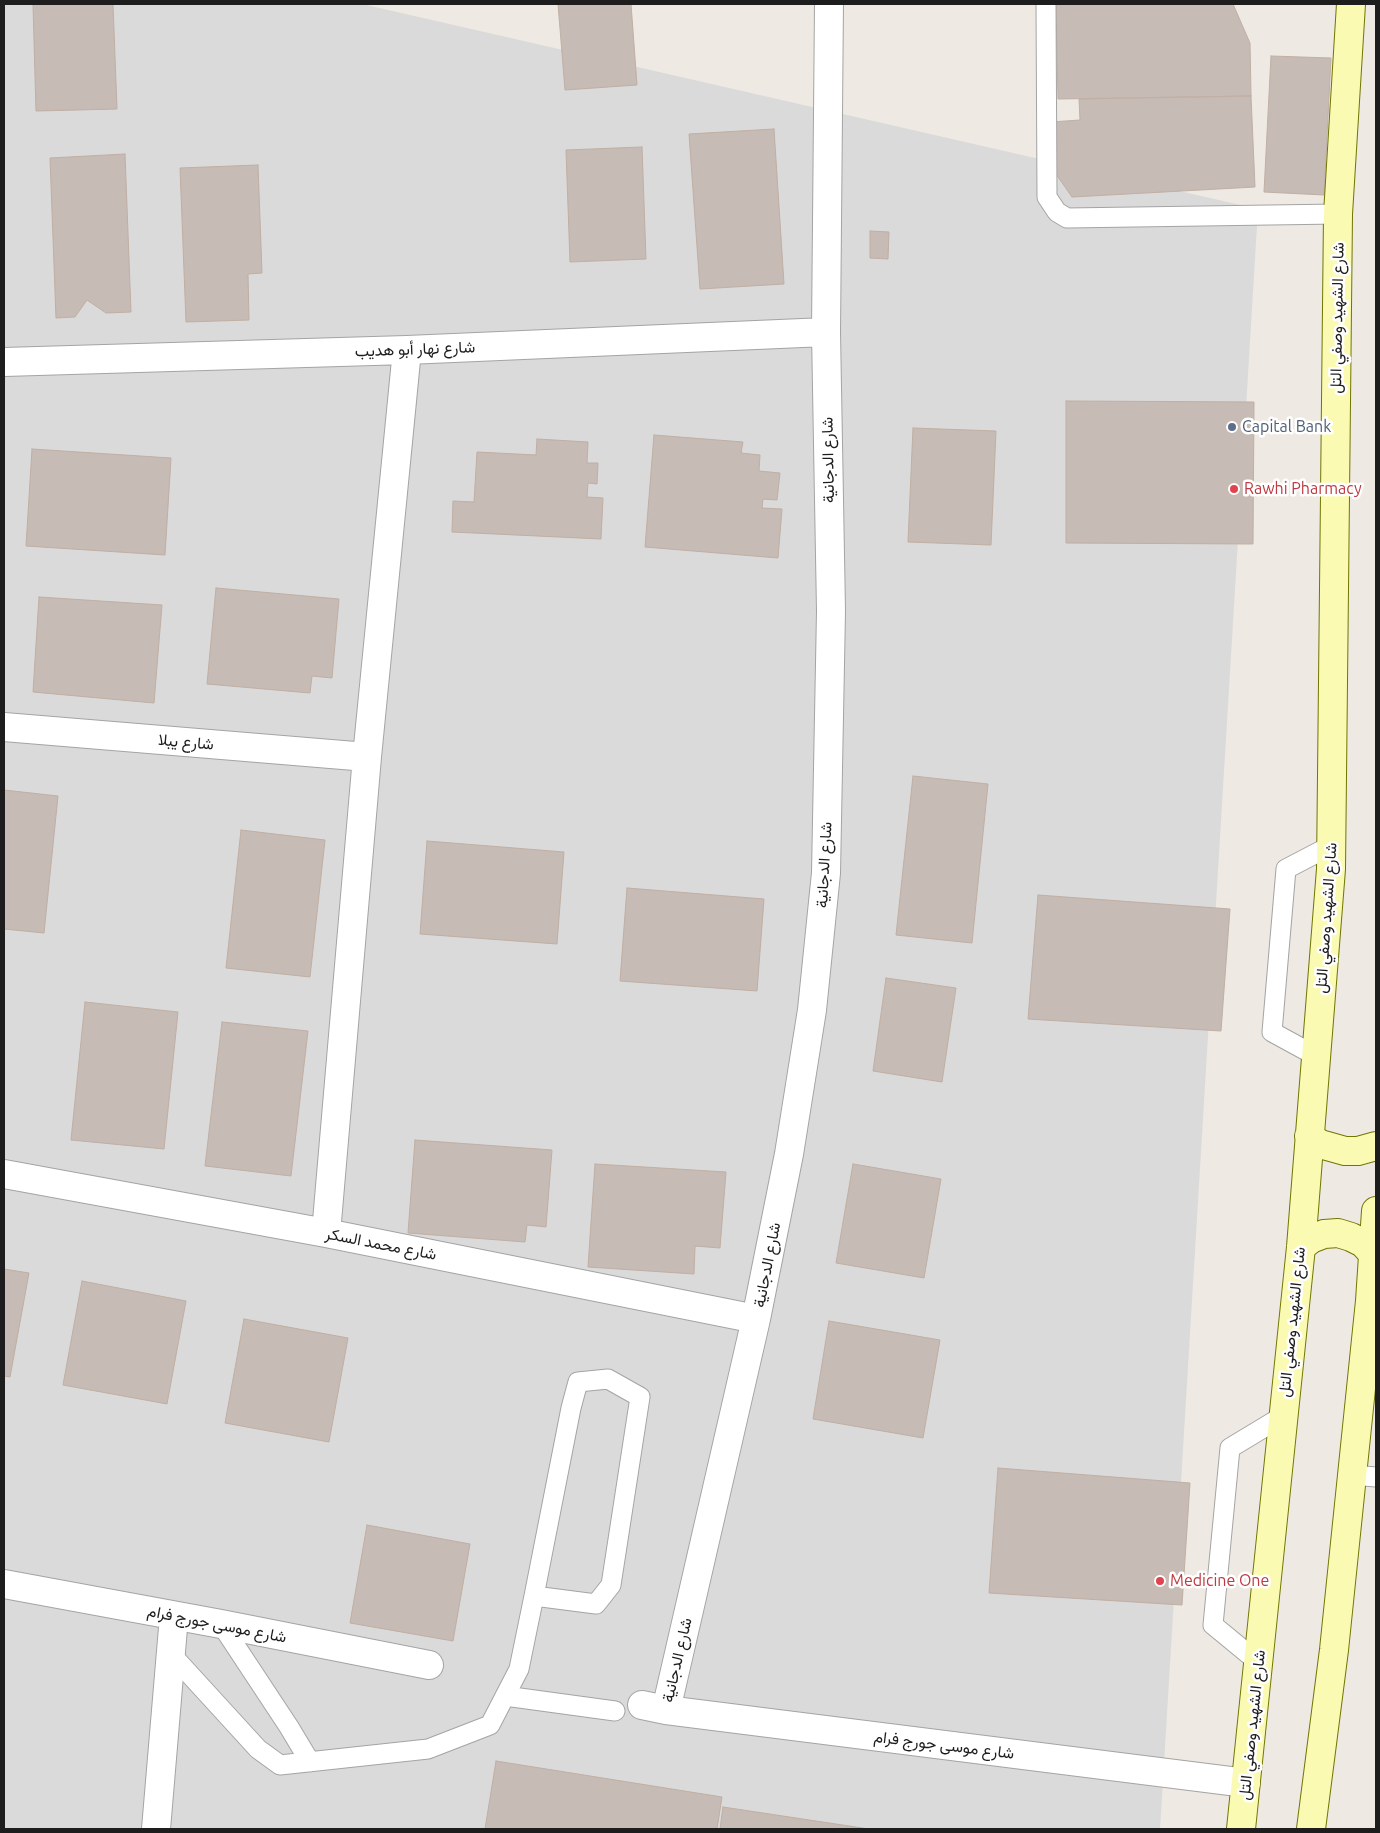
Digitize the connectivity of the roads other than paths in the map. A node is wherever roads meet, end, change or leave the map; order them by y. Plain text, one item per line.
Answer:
1 (829, 4) edge
2 (1046, 4) edge
3 (1351, 4) edge
4 (1338, 214) junction
5 (826, 332) junction
6 (407, 350) junction
7 (4, 362) edge
8 (4, 727) edge
9 (368, 757) junction
10 (1332, 845) junction
11 (1316, 1056) junction
12 (1309, 1136) junction
13 (1376, 1146) edge
14 (4, 1174) edge
15 (1376, 1211) edge
16 (326, 1232) junction
17 (1301, 1247) junction
18 (1372, 1253) junction
19 (756, 1319) junction
20 (1282, 1416) junction
21 (1364, 1476) edge
22 (4, 1584) edge
23 (534, 1596) junction
24 (174, 1616) junction
25 (221, 1624) junction
26 (172, 1655) junction
27 (1258, 1662) junction
28 (429, 1665) dead end
29 (505, 1696) junction
30 (654, 1707) joint
31 (615, 1711) dead end
32 (310, 1762) junction
33 (1246, 1783) junction
34 (156, 1829) edge
35 (1241, 1829) edge
36 (1311, 1829) edge

1 - 5 street, شارع الدجانية
2 - 4 lane
3 - 4 main road, شارع الشهيد وصفي التل
4 - 10 main road, شارع الشهيد وصفي التل
5 - 6 street, شارع نهار أبو هديب
5 - 19 street, شارع الدجانية
6 - 7 street, شارع نهار أبو هديب
6 - 9 street
8 - 9 street, شارع يبلا
9 - 16 street
10 - 11 main road, شارع الشهيد وصفي التل
10 - 11 lane
11 - 12 main road, شارع الشهيد وصفي التل
12 - 13 main road
12 - 17 main road, شارع الشهيد وصفي التل
14 - 16 street, شارع محمد السكر
15 - 18 main road
16 - 19 street, شارع محمد السكر
17 - 18 main road
17 - 20 main road, شارع الشهيد وصفي التل
18 - 21 main road
19 - 30 street, شارع الدجانية
20 - 27 main road, شارع الشهيد وصفي التل
20 - 27 lane
21 - 36 main road
22 - 24 street, شارع موسى جورج فرام
23 - 23 lane
23 - 29 lane
24 - 25 street, شارع موسى جورج فرام
24 - 26 street
25 - 28 street, شارع موسى جورج فرام
25 - 32 lane
26 - 32 lane
26 - 34 street
27 - 33 main road, شارع الشهيد وصفي التل
29 - 31 lane
29 - 32 lane
30 - 33 street, شارع موسى جورج فرام
33 - 35 main road, شارع الشهيد وصفي التل

